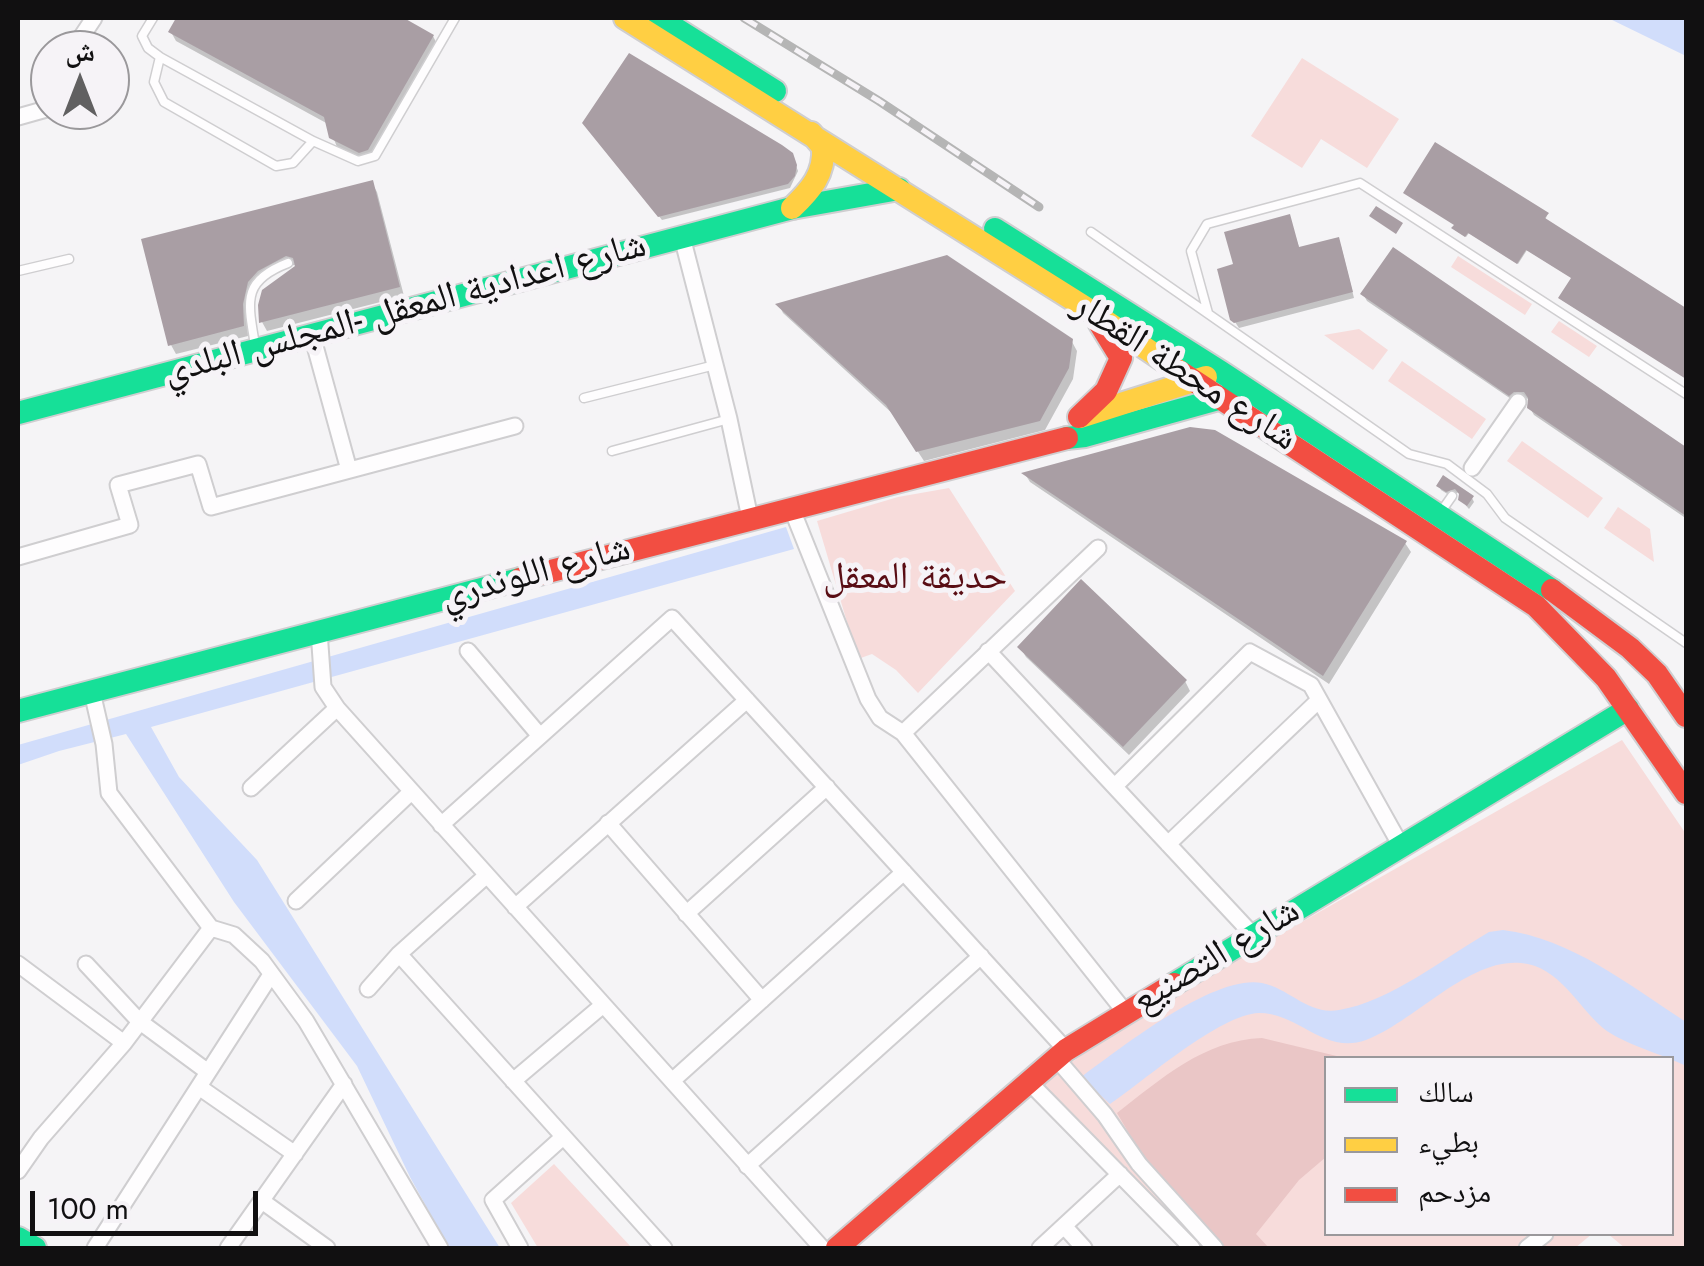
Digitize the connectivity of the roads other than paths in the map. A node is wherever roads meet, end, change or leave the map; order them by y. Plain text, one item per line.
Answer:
1 (153, 18) edge
2 (442, 18) edge
3 (625, 18) edge
4 (659, 18) edge
5 (453, 20) edge
6 (160, 57) junction
7 (811, 134) junction
8 (313, 141) junction
9 (900, 189) junction
10 (792, 208) junction
11 (1090, 232) dead end
12 (682, 237) junction
13 (69, 259) dead end
14 (288, 264) dead end
15 (18, 270) edge
16 (1092, 311) junction
17 (1208, 314) junction
18 (312, 335) junction
19 (256, 350) junction
20 (715, 365) junction
21 (1221, 372) junction
22 (1192, 381) junction
23 (1247, 390) junction
24 (1686, 394) edge
25 (584, 398) dead end
26 (1222, 400) junction
27 (1518, 402) dead end
28 (18, 413) edge
29 (1079, 417) junction
30 (730, 419) junction
31 (514, 426) dead end
32 (1054, 439) junction
33 (612, 451) dead end
34 (350, 470) junction
35 (1469, 472) junction
36 (1366, 480) junction
37 (1459, 486) dead end
38 (792, 507) junction
39 (750, 518) junction
40 (1098, 548) dead end
41 (18, 557) edge
42 (319, 642) junction
43 (1686, 642) edge
44 (1630, 648) junction
45 (468, 651) dead end
46 (988, 651) junction
47 (1606, 678) junction
48 (92, 692) junction
49 (747, 700) junction
50 (1319, 700) junction
51 (337, 708) junction
52 (1628, 709) junction
53 (18, 711) edge
54 (1686, 716) edge
55 (903, 733) junction
56 (540, 736) junction
57 (1679, 774) edge
58 (1114, 786) junction
59 (826, 787) junction
60 (251, 788) dead end
61 (412, 792) junction
62 (1686, 793) edge
63 (608, 824) junction
64 (441, 825) junction
65 (1168, 844) junction
66 (1401, 846) junction
67 (904, 872) junction
68 (487, 876) junction
69 (296, 901) dead end
70 (515, 907) junction
71 (686, 914) junction
72 (211, 928) junction
73 (1253, 935) junction
74 (398, 954) junction
75 (981, 956) junction
76 (18, 964) edge
77 (86, 964) dead end
78 (270, 976) junction
79 (368, 989) dead end
80 (762, 1000) junction
81 (603, 1005) junction
82 (1126, 1012) junction
83 (139, 1021) junction
84 (124, 1043) junction
85 (1062, 1054) junction
86 (208, 1072) junction
87 (513, 1081) junction
88 (672, 1081) junction
89 (1029, 1082) junction
90 (344, 1084) junction
91 (199, 1087) junction
92 (563, 1137) junction
93 (295, 1154) junction
94 (748, 1166) junction
95 (18, 1172) edge
96 (1120, 1174) junction
97 (262, 1200) junction
98 (1064, 1226) junction
99 (18, 1238) edge
100 (837, 1247) edge
101 (35, 1248) edge
102 (95, 1248) edge
103 (228, 1248) edge
104 (327, 1248) edge
105 (440, 1248) edge
106 (520, 1248) edge
107 (664, 1248) edge
108 (1040, 1248) edge
109 (1084, 1248) edge
110 (1192, 1248) edge
111 (1215, 1248) edge

1 - 6 lane
2 - 5 lane
3 - 7 main road, شارع محطة القطار
4 - 21 main road, شارع محطة القطار
5 - 8 lane
6 - 8 lane
6 - 8 lane
7 - 9 main road, شارع محطة القطار
7 - 10 main road
9 - 10 main road, شارع اعدادية المعقل -المجلس البلدي
9 - 16 main road, شارع محطة القطار
10 - 12 main road, شارع اعدادية المعقل -المجلس البلدي
11 - 17 lane
12 - 18 main road, شارع اعدادية المعقل -المجلس البلدي
12 - 20 street
13 - 15 lane
14 - 19 lane
16 - 22 main road, شارع محطة القطار
16 - 29 main road
17 - 24 lane
17 - 35 lane
18 - 19 main road, شارع اعدادية المعقل -المجلس البلدي
18 - 34 street
19 - 28 main road, شارع اعدادية المعقل -المجلس البلدي
20 - 25 lane
20 - 30 street
21 - 22 main road
21 - 23 main road, شارع محطة القطار
22 - 26 main road, شارع محطة القطار
22 - 29 main road
23 - 26 main road, شارع اللوندري
23 - 36 main road, شارع محطة القطار
26 - 32 main road, شارع اللوندري
26 - 36 main road, شارع محطة القطار
27 - 35 street
29 - 32 main road
30 - 33 lane
30 - 39 street
31 - 34 street
32 - 38 main road, شارع اللوندري
34 - 41 street
35 - 37 lane
35 - 43 lane
36 - 44 main road, شارع محطة القطار
36 - 47 main road, شارع محطة القطار
38 - 39 main road, شارع اللوندري
38 - 55 street
39 - 42 main road, شارع اللوندري
40 - 46 street
42 - 48 main road, شارع اللوندري
42 - 51 street
44 - 47 main road
44 - 54 main road, شارع محطة القطار
45 - 56 street
46 - 55 street
46 - 58 street
47 - 52 main road, شارع محطة القطار
48 - 53 main road, شارع اللوندري
48 - 72 street
49 - 56 street
49 - 59 street
49 - 63 street
50 - 58 street
50 - 65 street
50 - 66 street
51 - 60 street
51 - 61 street
52 - 57 main road, شارع محطة القطار
52 - 66 main road, شارع التصنيع
55 - 82 street
56 - 64 street
57 - 62 main road, شارع محطة القطار
58 - 65 street
59 - 67 street
59 - 71 street
61 - 64 street
61 - 69 street
63 - 70 street
63 - 71 street
64 - 68 street
65 - 73 street
66 - 73 main road, شارع التصنيع
67 - 75 street
67 - 80 street
68 - 70 street
68 - 74 street
70 - 81 street
71 - 80 street
72 - 78 street
72 - 83 street
73 - 82 main road, شارع التصنيع
74 - 79 street
74 - 87 street
75 - 85 street
75 - 94 street
76 - 84 street
77 - 83 street
78 - 86 street
78 - 90 street
80 - 88 street
81 - 87 street
81 - 88 street
82 - 85 main road, شارع التصنيع
83 - 84 street
83 - 86 street
84 - 95 street
85 - 89 main road, شارع التصنيع
85 - 111 street
86 - 91 street
87 - 92 street
88 - 94 street
89 - 96 street
89 - 100 main road, شارع التصنيع
90 - 93 street
90 - 105 street
91 - 93 street
91 - 102 street
92 - 106 street
92 - 107 street
93 - 97 street
94 - 100 street
96 - 98 street
96 - 110 street
97 - 103 street
97 - 104 street
98 - 108 street
98 - 109 street
99 - 101 main road

